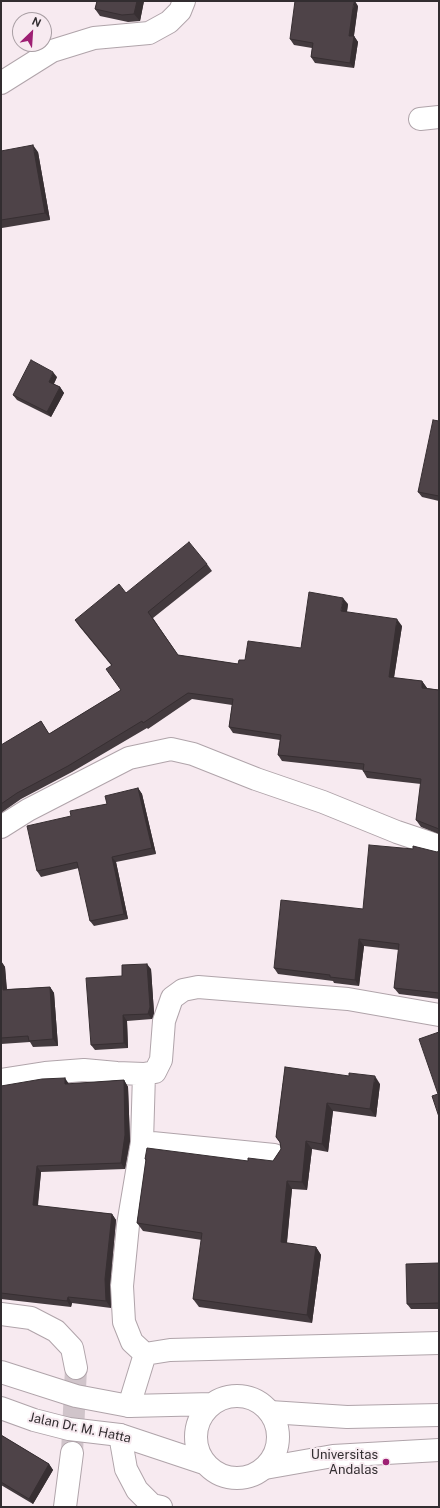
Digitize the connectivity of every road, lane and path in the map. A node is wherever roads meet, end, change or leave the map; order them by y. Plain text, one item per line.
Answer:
1 (184, 1) edge
2 (1, 83) edge
3 (1, 827) edge
4 (439, 846) edge
5 (439, 1015) edge
6 (144, 1074) junction
7 (1, 1080) edge
8 (142, 1142) junction
9 (274, 1155) dead end
10 (1, 1314) edge
11 (439, 1343) edge
12 (145, 1354) junction
13 (76, 1368) tunnel mouth
14 (1, 1372) edge
15 (212, 1404) junction
16 (129, 1406) junction
17 (1, 1408) edge
18 (270, 1412) junction
19 (439, 1415) edge
20 (120, 1435) junction
21 (439, 1450) edge
22 (72, 1453) tunnel mouth
23 (204, 1463) junction
24 (265, 1468) junction
25 (65, 1507) edge
26 (161, 1507) edge

1 - 2 street
3 - 4 street
5 - 6 street
6 - 7 street
6 - 8 street
8 - 9 street
8 - 12 street
10 - 13 street
11 - 12 street
12 - 16 street
14 - 16 street
15 - 16 street
15 - 18 street
15 - 23 street
17 - 20 street, Jalan Dr. M. Hatta
18 - 19 street
18 - 24 street
20 - 23 street, Jalan Dr. M. Hatta
20 - 26 street
21 - 24 street
22 - 25 street
23 - 24 street

